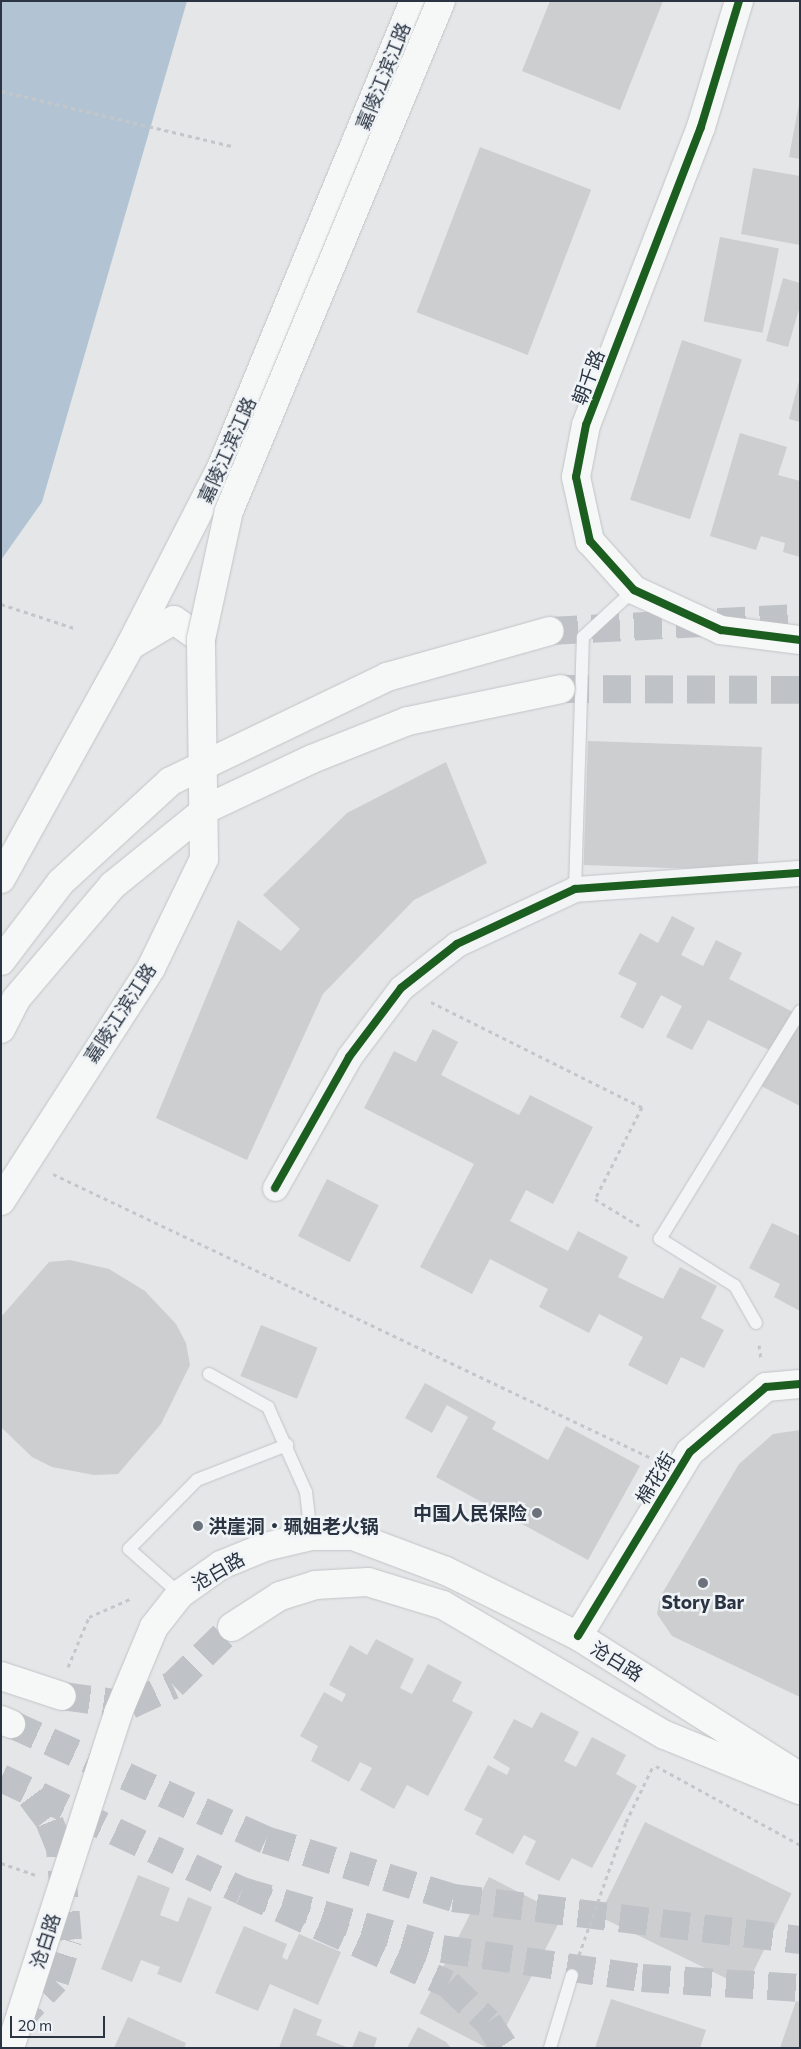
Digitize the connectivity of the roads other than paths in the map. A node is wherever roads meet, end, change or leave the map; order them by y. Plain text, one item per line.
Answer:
1 (414, 1) edge
2 (441, 1) edge
3 (739, 1) edge
4 (634, 590) junction
5 (550, 631) tunnel mouth
6 (202, 639) junction
7 (800, 640) edge
8 (130, 646) junction
9 (561, 689) tunnel mouth
10 (800, 873) edge
11 (1, 879) edge
12 (575, 888) junction
13 (1, 961) edge
14 (800, 1011) edge
15 (1, 1028) edge
16 (274, 1188) dead end
17 (1, 1201) edge
18 (756, 1323) dead end
19 (209, 1374) dead end
20 (800, 1384) edge
21 (287, 1445) junction
22 (311, 1536) junction
23 (180, 1594) junction
24 (232, 1627) tunnel mouth
25 (578, 1636) junction
26 (1, 1676) edge
27 (63, 1686) tunnel mouth
28 (800, 1777) edge
29 (800, 1790) edge
30 (572, 1975) road end
31 (10, 2048) edge
32 (550, 2048) edge

1 - 8 main road, 嘉陵江滨江路
2 - 6 main road, 嘉陵江滨江路, bridge
3 - 4 main road, 朝千路
4 - 7 main road, 朝千路
4 - 12 lane
5 - 13 main road, bridge
6 - 8 main road
6 - 17 main road, 嘉陵江滨江路, bridge
8 - 11 main road, 嘉陵江滨江路
9 - 15 main road, bridge
10 - 12 street
12 - 16 street
14 - 18 lane
19 - 21 lane
20 - 25 main road, 棉花街
21 - 22 lane
21 - 23 lane
22 - 23 main road, 沧白路
22 - 25 main road, 沧白路
23 - 31 main road, 沧白路
24 - 29 main road
25 - 28 main road, 沧白路
26 - 27 main road
30 - 32 lane

